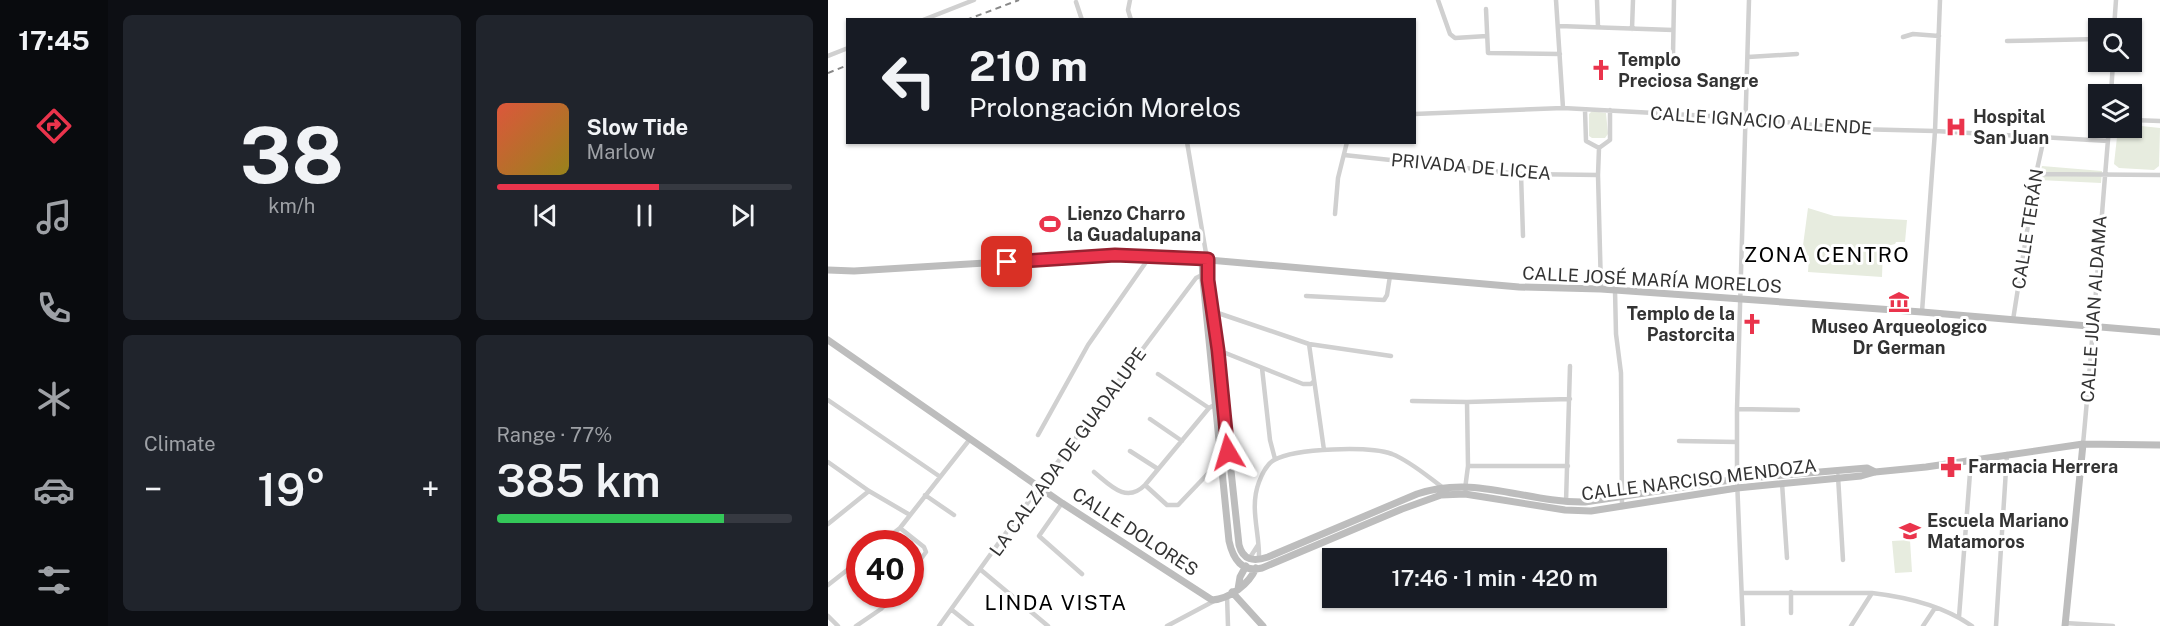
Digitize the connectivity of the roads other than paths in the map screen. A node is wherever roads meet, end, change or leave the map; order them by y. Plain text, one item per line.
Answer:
1 (974, 0) edge
2 (1130, 0) edge
3 (1438, 0) edge
4 (1556, 0) edge
5 (1597, 0) edge
6 (1633, 0) edge
7 (1674, 0) edge
8 (1749, 0) edge
9 (1940, 0) edge
10 (2116, 0) edge
11 (1076, 2) dead end
12 (1486, 9) dead end
13 (928, 18) edge
14 (1081, 18) edge
15 (1130, 18) edge
16 (2115, 18) edge
17 (1559, 26) junction
18 (1598, 27) junction
19 (1632, 29) junction
20 (1673, 30) junction
21 (1487, 36) junction
22 (1939, 36) junction
23 (1903, 37) dead end
24 (2088, 39) edge
25 (2007, 41) dead end
26 (846, 49) edge
27 (1560, 54) junction
28 (1797, 54) dead end
29 (1673, 55) dead end
30 (828, 56) edge
31 (1748, 57) junction
32 (1563, 108) junction
33 (1585, 110) junction
34 (1610, 110) junction
35 (1416, 114) edge
36 (1746, 118) junction
37 (2142, 120) edge
38 (2160, 121) edge
39 (1935, 131) junction
40 (2044, 138) junction
41 (2108, 138) edge
42 (2108, 141) junction
43 (1187, 144) edge
44 (1347, 144) edge
45 (1599, 148) junction
46 (1344, 155) junction
47 (1521, 174) junction
48 (2036, 174) junction
49 (1598, 175) junction
50 (2106, 175) junction
51 (2160, 175) edge
52 (1335, 213) dead end
53 (1522, 236) dead end
54 (1151, 255) junction
55 (1205, 256) junction
56 (828, 270) edge
57 (1202, 275) junction
58 (1390, 276) junction
59 (1601, 289) junction
60 (1615, 290) junction
61 (1306, 296) dead end
62 (1740, 299) junction
63 (1210, 310) junction
64 (1922, 312) junction
65 (2013, 320) junction
66 (2094, 325) junction
67 (2160, 332) edge
68 (828, 340) edge
69 (1309, 344) junction
70 (1218, 350) junction
71 (1391, 356) dead end
72 (1570, 366) dead end
73 (1262, 368) junction
74 (1158, 374) dead end
75 (1314, 381) junction
76 (1570, 399) junction
77 (828, 400) edge
78 (1412, 401) dead end
79 (1467, 402) junction
80 (1216, 405) junction
81 (1737, 409) junction
82 (1798, 410) dead end
83 (1150, 419) dead end
84 (1038, 435) dead end
85 (970, 439) junction
86 (1182, 441) junction
87 (1678, 441) dead end
88 (1737, 441) junction
89 (2083, 444) junction
90 (2160, 445) edge
91 (1324, 450) junction
92 (1130, 451) dead end
93 (2007, 454) junction
94 (1221, 459) junction
95 (1275, 459) junction
96 (1971, 460) junction
97 (828, 462) edge
98 (1468, 465) junction
99 (1568, 466) junction
100 (1158, 469) junction
101 (1839, 470) junction
102 (1094, 472) dead end
103 (1875, 472) junction
104 (1781, 474) junction
105 (939, 476) junction
106 (1838, 478) junction
107 (1737, 479) junction
108 (1782, 483) junction
109 (1145, 485) junction
110 (1039, 487) junction
111 (1442, 487) junction
112 (1737, 488) junction
113 (1465, 490) junction
114 (869, 491) junction
115 (926, 495) junction
116 (1621, 498) junction
117 (1566, 502) junction
118 (1062, 503) junction
119 (1229, 504) junction
120 (1622, 507) junction
121 (954, 514) dead end
122 (910, 515) junction
123 (828, 524) edge
124 (900, 528) junction
125 (897, 530) edge
126 (902, 530) edge
127 (1258, 545) junction
128 (1787, 558) dead end
129 (1249, 559) junction
130 (1259, 560) junction
131 (1843, 560) dead end
132 (1245, 568) junction
133 (981, 570) junction
134 (1256, 570) junction
135 (846, 571) edge
136 (1082, 574) dead end
137 (828, 585) edge
138 (1232, 592) junction
139 (1791, 592) junction
140 (1742, 593) junction
141 (1872, 593) junction
142 (1214, 601) junction
143 (882, 608) edge
144 (1935, 608) junction
145 (952, 610) junction
146 (1791, 613) dead end
147 (828, 616) edge
148 (1959, 617) junction
149 (1970, 625) edge
150 (2065, 625) edge
151 (838, 626) edge
152 (856, 626) edge
153 (939, 626) edge
154 (972, 626) edge
155 (1048, 626) edge
156 (1167, 626) edge
157 (1228, 626) edge
158 (1263, 626) edge
159 (1743, 626) edge
160 (1851, 626) edge
161 (1923, 626) edge
162 (1996, 626) edge
163 (2113, 626) edge

1 - 13 street
2 - 15 street
3 - 21 street
4 - 17 street
5 - 18 street
6 - 19 street
7 - 20 street
8 - 31 street
9 - 22 street
10 - 16 street
11 - 14 street
12 - 21 street
17 - 18 street
17 - 27 street
18 - 19 street
19 - 20 street
20 - 29 street
21 - 27 street
22 - 23 street
22 - 39 street
24 - 25 street
26 - 30 street
27 - 32 street
28 - 31 street
31 - 36 street
32 - 33 street, CALLE IGNACIO ALLENDE
32 - 35 street, CALLE IGNACIO ALLENDE
33 - 34 street, CALLE IGNACIO ALLENDE
33 - 45 street
34 - 36 street, CALLE IGNACIO ALLENDE
34 - 45 street
36 - 39 street, CALLE IGNACIO ALLENDE
36 - 62 street
37 - 38 street
39 - 40 street, CALLE IGNACIO ALLENDE
39 - 64 street
40 - 42 street, CALLE IGNACIO ALLENDE
40 - 48 street, CALLE TERÁN
41 - 42 street, CALLE JUAN ALDAMA
42 - 50 street, CALLE JUAN ALDAMA
43 - 55 street
44 - 46 street
45 - 49 street
46 - 47 street, PRIVADA DE LICEA
46 - 52 street
47 - 49 street, PRIVADA DE LICEA
47 - 53 street
48 - 50 street
48 - 65 street, CALLE TERÁN
49 - 59 street
50 - 51 street
50 - 66 street, CALLE JUAN ALDAMA
54 - 55 street, CALLE JOSÉ MARÍA MORELOS
54 - 56 street, CALLE JOSÉ MARÍA MORELOS
54 - 84 street
55 - 57 street
55 - 58 street, CALLE JOSÉ MARÍA MORELOS
57 - 63 street
57 - 110 street, LA CALZADA DE GUADALUPE
58 - 59 street, CALLE JOSÉ MARÍA MORELOS
58 - 61 street
59 - 60 street, CALLE JOSÉ MARÍA MORELOS
60 - 62 street, CALLE JOSÉ MARÍA MORELOS
60 - 116 street
62 - 64 street, CALLE JOSÉ MARÍA MORELOS
62 - 81 street
63 - 69 street
63 - 70 street
63 - 80 street
64 - 65 street, CALLE JOSÉ MARÍA MORELOS
65 - 66 street, CALLE JOSÉ MARÍA MORELOS
66 - 67 street, CALLE JOSÉ MARÍA MORELOS
66 - 89 street, CALLE JUAN ALDAMA
68 - 85 street, CALLE DOLORES
69 - 71 street
69 - 75 street
70 - 73 street
70 - 80 street
72 - 76 street
73 - 75 street
73 - 95 street
74 - 80 street
75 - 91 street
76 - 79 street
76 - 99 street
77 - 105 street
78 - 79 street
79 - 98 street
80 - 86 street
80 - 94 street
80 - 119 street
81 - 82 street
81 - 88 street
83 - 86 street
85 - 105 street
85 - 110 street, CALLE DOLORES
86 - 100 street
87 - 88 street
88 - 107 street
89 - 90 street, CALLE NARCISO MENDOZA
89 - 93 street, CALLE NARCISO MENDOZA
89 - 150 street
91 - 95 street
91 - 111 street
92 - 100 street
93 - 96 street, CALLE NARCISO MENDOZA
93 - 162 street
94 - 109 street
94 - 119 street
95 - 127 street
96 - 103 street, CALLE NARCISO MENDOZA
96 - 148 street
97 - 114 street
98 - 99 street
98 - 113 street
99 - 117 street
100 - 109 street
101 - 103 street, CALLE NARCISO MENDOZA
101 - 104 street, CALLE NARCISO MENDOZA
101 - 106 street
102 - 109 street
103 - 106 street, CALLE NARCISO MENDOZA
104 - 107 street, CALLE NARCISO MENDOZA
104 - 108 street
105 - 115 street
106 - 108 street, CALLE NARCISO MENDOZA
106 - 131 street
107 - 112 street
107 - 116 street, CALLE NARCISO MENDOZA
108 - 112 street, CALLE NARCISO MENDOZA
108 - 128 street
110 - 118 street, CALLE DOLORES
110 - 133 street, LA CALZADA DE GUADALUPE
111 - 113 street, CALLE NARCISO MENDOZA
111 - 130 street, CALLE NARCISO MENDOZA
112 - 120 street, CALLE NARCISO MENDOZA
112 - 140 street
113 - 117 street, CALLE NARCISO MENDOZA
113 - 120 street, CALLE NARCISO MENDOZA
113 - 134 street, CALLE NARCISO MENDOZA
114 - 122 street
114 - 123 street
115 - 121 street
115 - 122 street
116 - 117 street, CALLE NARCISO MENDOZA
116 - 120 street
118 - 136 street
118 - 142 street, CALLE DOLORES
119 - 129 street
119 - 132 street
122 - 124 street
124 - 125 street
124 - 126 street
127 - 129 street
127 - 130 street
129 - 130 street, CALLE NARCISO MENDOZA
129 - 132 street
130 - 134 street
132 - 134 street
132 - 138 street
133 - 145 street, LA CALZADA DE GUADALUPE
133 - 155 street
134 - 138 street
135 - 137 street
138 - 142 street
138 - 157 street
138 - 158 street
139 - 140 street
139 - 141 street
139 - 146 street
140 - 159 street
141 - 144 street
141 - 160 street
142 - 156 street
143 - 152 street
144 - 148 street
144 - 161 street
145 - 153 street, LA CALZADA DE GUADALUPE
145 - 154 street
147 - 151 street
148 - 149 street
150 - 163 street

